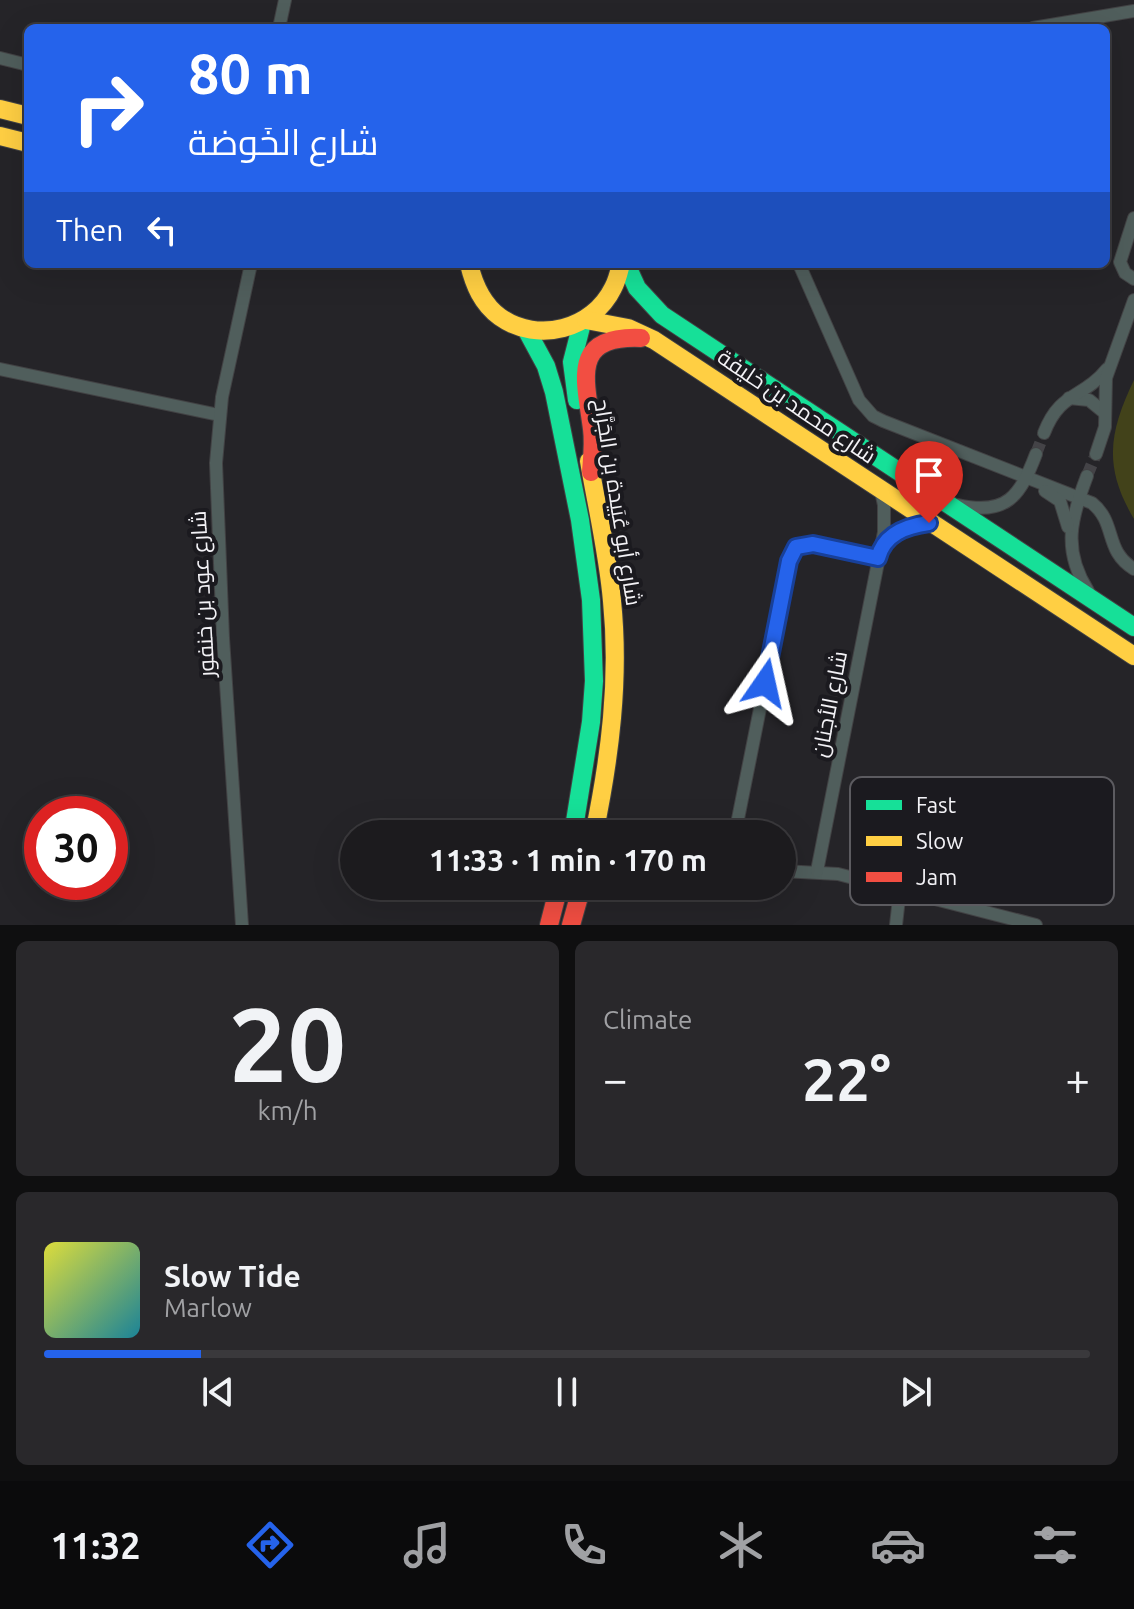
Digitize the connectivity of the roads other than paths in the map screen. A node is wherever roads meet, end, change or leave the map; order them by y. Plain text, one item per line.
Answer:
1 (285, 0) edge
2 (1134, 11) edge
3 (280, 24) edge
4 (1057, 24) edge
5 (0, 58) edge
6 (24, 64) edge
7 (0, 109) edge
8 (24, 115) edge
9 (0, 136) edge
10 (24, 142) edge
11 (1134, 218) edge
12 (250, 268) edge
13 (460, 268) edge
14 (470, 268) edge
15 (621, 268) edge
16 (625, 268) edge
17 (801, 268) edge
18 (1134, 279) edge
19 (474, 284) junction
20 (1134, 300) edge
21 (584, 321) junction
22 (526, 329) junction
23 (654, 340) junction
24 (1109, 367) junction
25 (0, 369) edge
26 (1069, 398) junction
27 (1105, 413) junction
28 (219, 415) junction
29 (1044, 433) tunnel mouth
30 (1036, 454) tunnel mouth
31 (1096, 454) tunnel mouth
32 (591, 472) junction
33 (1087, 476) tunnel mouth
34 (1027, 478) junction
35 (881, 491) junction
36 (1017, 494) junction
37 (1079, 497) junction
38 (951, 504) junction
39 (929, 523) junction
40 (1071, 538) junction
41 (879, 552) junction
42 (1134, 569) edge
43 (1094, 601) junction
44 (1134, 627) edge
45 (1134, 656) edge
46 (575, 820) edge
47 (599, 820) edge
48 (738, 820) edge
49 (796, 871) edge
50 (817, 871) junction
51 (850, 878) edge
52 (555, 900) edge
53 (578, 900) edge
54 (898, 905) edge
55 (960, 905) edge
56 (242, 925) edge
57 (549, 925) edge
58 (571, 925) edge
59 (896, 925) edge
60 (1036, 925) edge

1 - 3 street
2 - 4 street
5 - 6 street
7 - 8 main road
9 - 10 main road
11 - 18 street
12 - 28 street, شارع عود بن خنفور
13 - 19 main road
14 - 19 main road
15 - 21 main road
16 - 38 main road, شارع محمد بن خليفة
17 - 34 street
19 - 22 main road
20 - 24 street
21 - 22 main road
21 - 23 main road, شارع محمد بن خليفة
21 - 32 main road, شارع أبو عُبَيدة بن الجَرَّاح
22 - 46 main road, شارع أبو عُبَيدة بن الجَرَّاح
23 - 32 main road
23 - 35 main road, شارع محمد بن خليفة
24 - 26 street
24 - 27 street
25 - 28 street
26 - 27 street
26 - 29 street
27 - 31 street
28 - 56 street, شارع عود بن خنفور
30 - 34 street
32 - 47 main road, شارع أبو عُبَيدة بن الجَرَّاح
33 - 37 street
34 - 36 street
34 - 37 street
35 - 39 main road, شارع محمد بن خليفة
35 - 41 street, شارع الأجنان
36 - 38 street
36 - 40 street
37 - 40 street
37 - 42 street
38 - 43 main road, شارع محمد بن خليفة
39 - 41 street
39 - 45 main road, شارع محمد بن خليفة
40 - 43 street
41 - 48 street
41 - 50 street, شارع الأجنان
43 - 44 main road, شارع محمد بن خليفة
49 - 50 street
50 - 51 street
52 - 57 main road
53 - 58 main road
54 - 59 street
55 - 60 street

